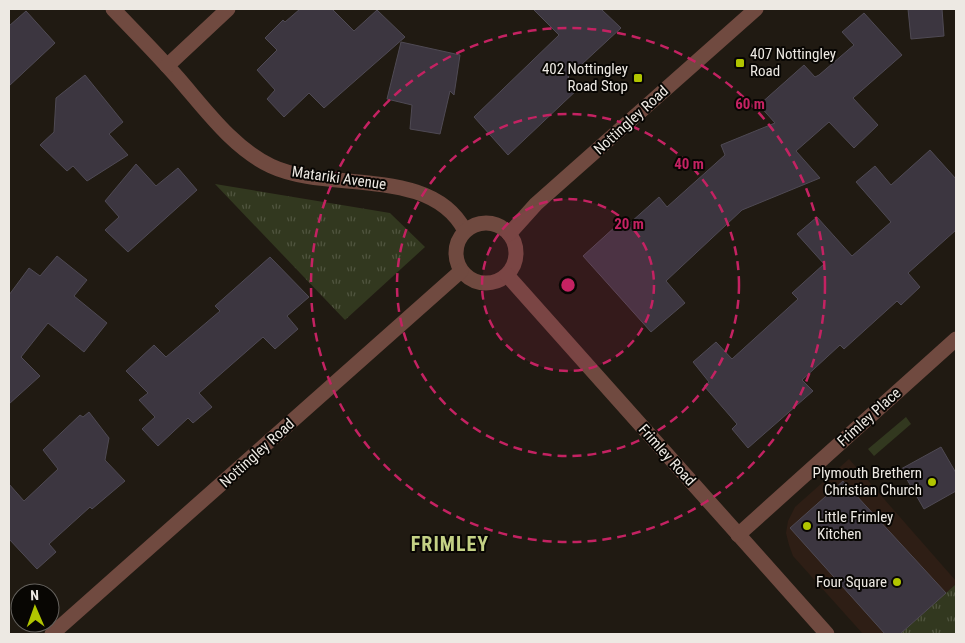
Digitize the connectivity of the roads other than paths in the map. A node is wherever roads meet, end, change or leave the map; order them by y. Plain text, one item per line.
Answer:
1 (113, 9) edge
2 (228, 9) edge
3 (756, 9) edge
4 (167, 66) junction
5 (465, 231) junction
6 (509, 234) junction
7 (461, 271) junction
8 (507, 275) junction
9 (956, 339) edge
10 (738, 535) junction
11 (52, 634) edge
12 (827, 634) edge

1 - 4 street, Matariki Avenue
2 - 4 street
3 - 6 street, Nottingley Road
4 - 5 street, Matariki Avenue
5 - 6 street
5 - 7 street
6 - 8 street
7 - 8 street
7 - 11 street, Nottingley Road
8 - 10 street, Frimley Road
9 - 10 street, Frimley Place
10 - 12 street, Frimley Road

